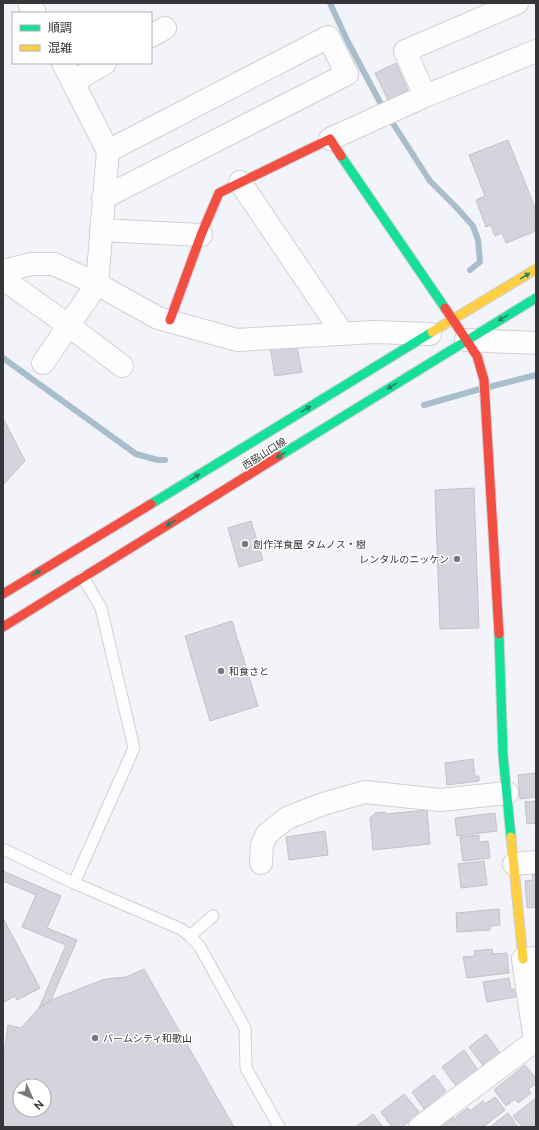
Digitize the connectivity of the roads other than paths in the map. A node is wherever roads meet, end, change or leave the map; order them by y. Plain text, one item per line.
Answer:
1 (29, 3) edge
2 (517, 3) edge
3 (34, 12) edge
4 (536, 51) edge
5 (64, 64) edge
6 (103, 64) edge
7 (73, 82) junction
8 (425, 96) junction
9 (330, 139) junction
10 (108, 151) junction
11 (240, 182) junction
12 (103, 198) junction
13 (101, 230) junction
14 (201, 235) junction
15 (536, 268) edge
16 (3, 271) edge
17 (3, 279) edge
18 (97, 284) junction
19 (536, 298) edge
20 (170, 320) junction
21 (453, 320) junction
22 (68, 325) junction
23 (343, 334) junction
24 (430, 334) junction
25 (466, 340) junction
26 (536, 342) edge
27 (43, 363) dead end
28 (122, 366) dead end
29 (83, 577) junction
30 (3, 594) edge
31 (3, 627) edge
32 (507, 793) junction
33 (3, 850) edge
34 (536, 862) edge
35 (261, 863) dead end
36 (514, 864) junction
37 (74, 883) junction
38 (212, 916) dead end
39 (190, 936) junction
40 (530, 959) edge
41 (536, 1042) edge
42 (279, 1127) edge
43 (420, 1127) edge

1 - 3 street
2 - 8 street
4 - 8 street
5 - 7 street
6 - 7 street
7 - 10 street
8 - 9 street
9 - 11 street
9 - 21 street
10 - 12 street
10 - 12 street
11 - 14 street
11 - 23 street
12 - 13 street
13 - 14 street
13 - 18 street
14 - 20 street
21 -> 15 street, 西脇山口線
16 - 18 street
17 - 22 street
18 - 20 street
18 - 22 street
19 -> 25 street, 西脇山口線
20 - 23 street
21 - 24 street, 西脇山口線
21 - 25 street
22 - 27 street
22 - 28 street
23 - 24 street
30 -> 24 street, 西脇山口線
25 - 26 street
25 -> 29 street, 西脇山口線
25 - 32 street
29 - 31 street, 西脇山口線
29 - 37 lane
32 - 35 street
32 - 36 street
33 - 37 lane
34 - 36 street
36 - 40 street
37 - 39 lane
38 - 39 lane
39 - 42 lane
40 - 41 street
41 - 43 street

